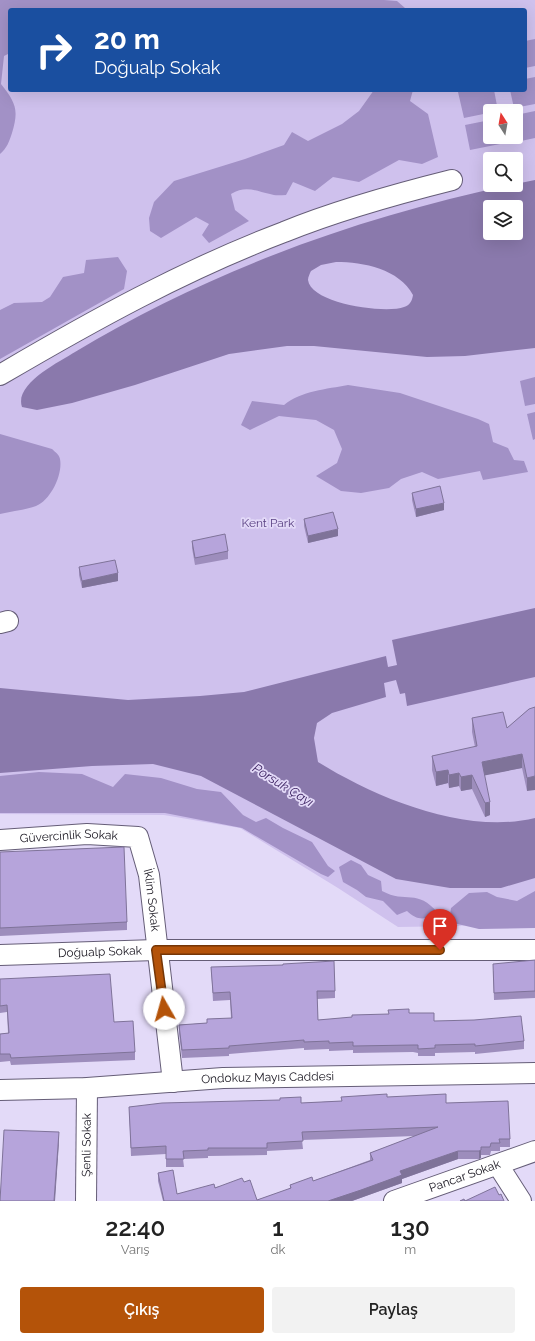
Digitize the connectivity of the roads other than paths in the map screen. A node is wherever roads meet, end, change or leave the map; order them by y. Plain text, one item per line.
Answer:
1 (452, 180) dead end
2 (0, 375) edge
3 (138, 837) joint
4 (0, 840) edge
5 (156, 950) junction
6 (535, 950) edge
7 (0, 956) edge
8 (535, 1073) edge
9 (173, 1082) junction
10 (86, 1088) junction
11 (0, 1090) edge
12 (535, 1151) edge
13 (498, 1165) junction
14 (86, 1201) edge
15 (394, 1201) edge
16 (521, 1201) edge

1 - 2 street
3 - 4 street, Güvercinlik Sokak
3 - 5 street, İklim Sokak
5 - 6 street, Doğualp Sokak
5 - 7 street, Doğualp Sokak
5 - 9 street, İklim Sokak
8 - 9 street, Ondokuz Mayıs Caddesi
9 - 10 street, Ondokuz Mayıs Caddesi
10 - 11 street, Ondokuz Mayıs Caddesi
10 - 14 street, Şenli Sokak
12 - 13 street, Pancar Sokak
13 - 15 street, Pancar Sokak
13 - 16 street

